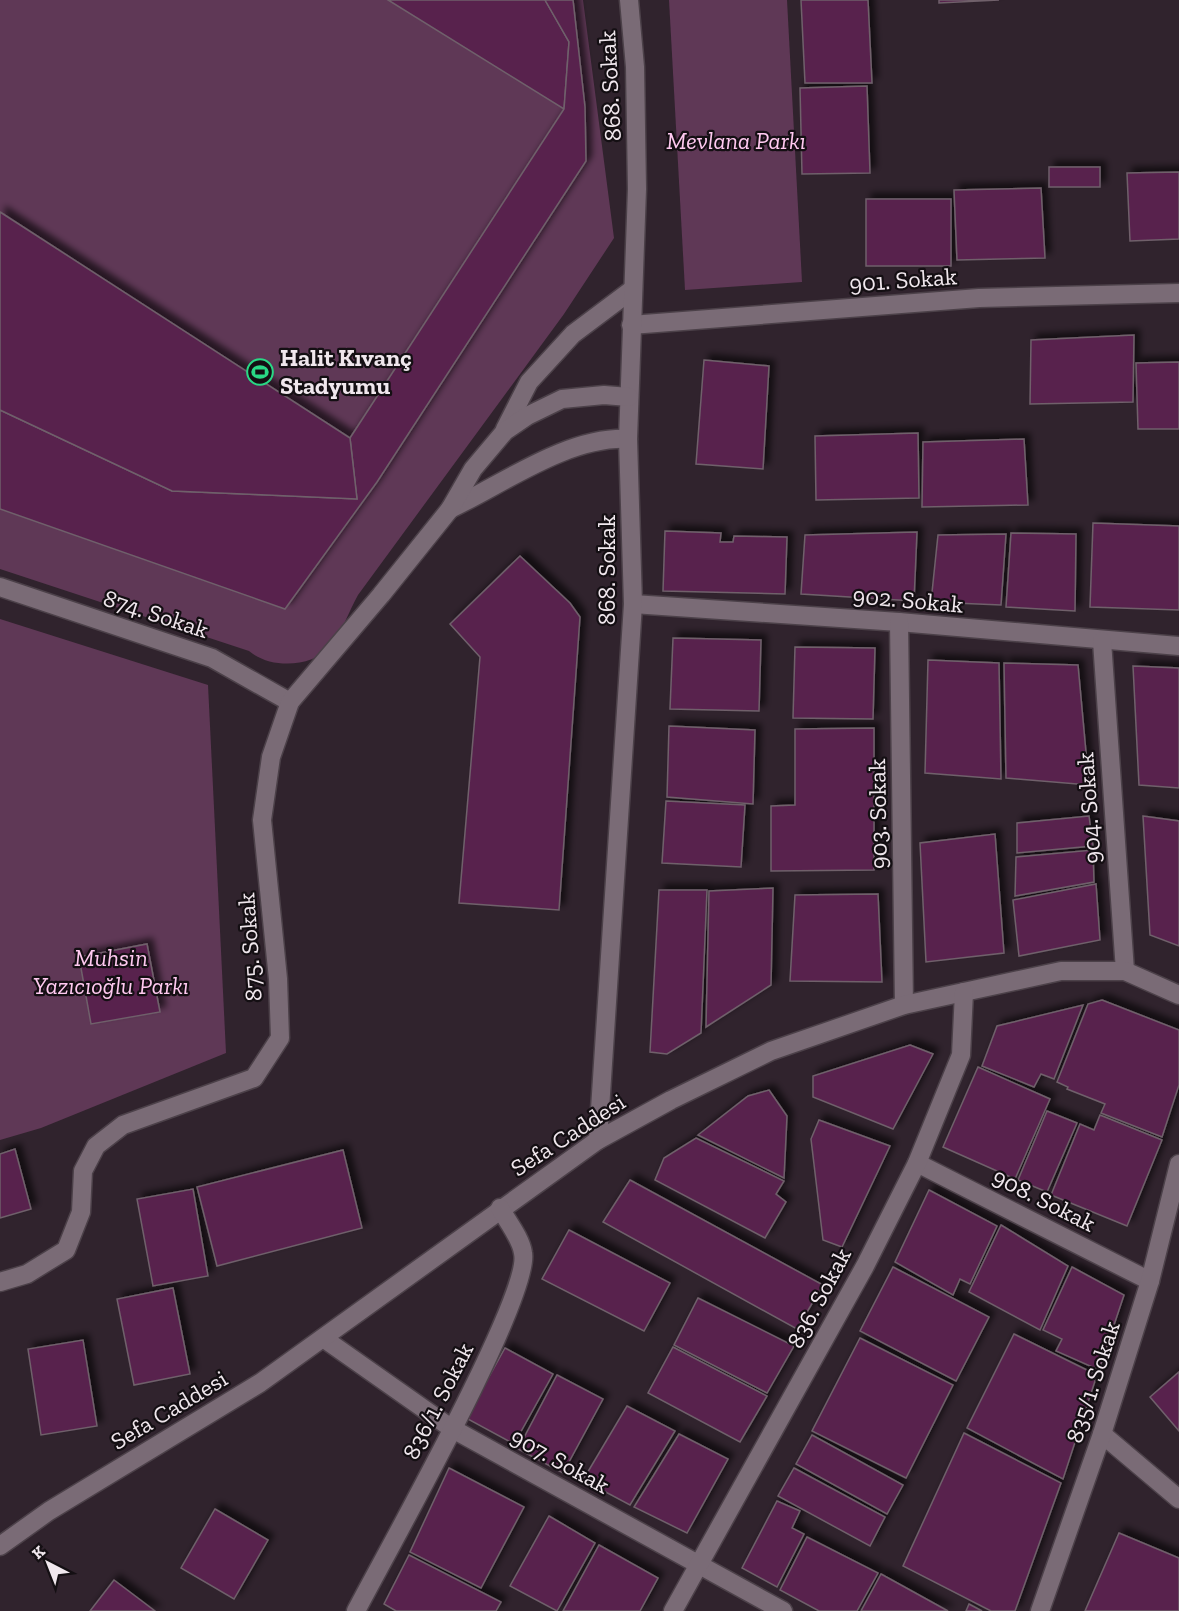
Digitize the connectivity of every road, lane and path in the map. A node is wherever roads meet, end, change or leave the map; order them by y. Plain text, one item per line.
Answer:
1 (629, 0) edge
2 (633, 289) junction
3 (1179, 293) edge
4 (631, 325) junction
5 (629, 397) junction
6 (505, 431) junction
7 (628, 439) junction
8 (450, 509) junction
9 (0, 587) edge
10 (633, 604) junction
11 (899, 622) junction
12 (1102, 641) junction
13 (1179, 646) edge
14 (290, 702) junction
15 (1125, 971) junction
16 (964, 992) junction
17 (1179, 995) edge
18 (904, 1005) junction
19 (598, 1140) junction
20 (917, 1163) junction
21 (1179, 1168) edge
22 (500, 1208) junction
23 (1150, 1281) junction
24 (0, 1282) edge
25 (324, 1338) junction
26 (451, 1428) junction
27 (1102, 1434) junction
28 (1179, 1499) edge
29 (49, 1511) junction
30 (0, 1530) edge
31 (0, 1546) edge
32 (700, 1567) junction
33 (356, 1611) edge
34 (673, 1611) edge
35 (783, 1611) edge
36 (1040, 1611) edge

1 - 2 street, 868. Sokak
2 - 4 street, 868. Sokak
2 - 6 street
3 - 4 street, 901. Sokak
4 - 5 street, 868. Sokak
5 - 6 street
5 - 7 street, 868. Sokak
6 - 8 street
7 - 8 street
7 - 10 street, 868. Sokak
8 - 14 street, 875. Sokak
9 - 14 street, 874. Sokak
10 - 11 street, 902. Sokak
10 - 19 street, 868. Sokak
11 - 12 street, 902. Sokak
11 - 18 street, 903. Sokak
12 - 13 street, 902. Sokak
12 - 15 street, 904. Sokak
14 - 24 street, 875. Sokak
15 - 16 street, Sefa Caddesi
15 - 17 street, Sefa Caddesi
16 - 18 street, Sefa Caddesi
16 - 20 street, 836. Sokak
18 - 19 street, Sefa Caddesi
19 - 22 street, Sefa Caddesi
20 - 23 street, 908. Sokak
20 - 32 street, 836. Sokak
21 - 23 street, 835/1. Sokak
22 - 25 street, Sefa Caddesi
22 - 26 street, 836/1. Sokak
23 - 27 street, 835/1. Sokak
25 - 26 street, 907. Sokak
25 - 29 street, Sefa Caddesi
26 - 32 street, 907. Sokak
26 - 33 street, 836/1. Sokak
27 - 28 street
27 - 36 street, 835/1. Sokak
29 - 30 street, Sefa Caddesi
29 - 31 street, Sefa Caddesi
32 - 34 street, 836. Sokak
32 - 35 street, 907. Sokak

